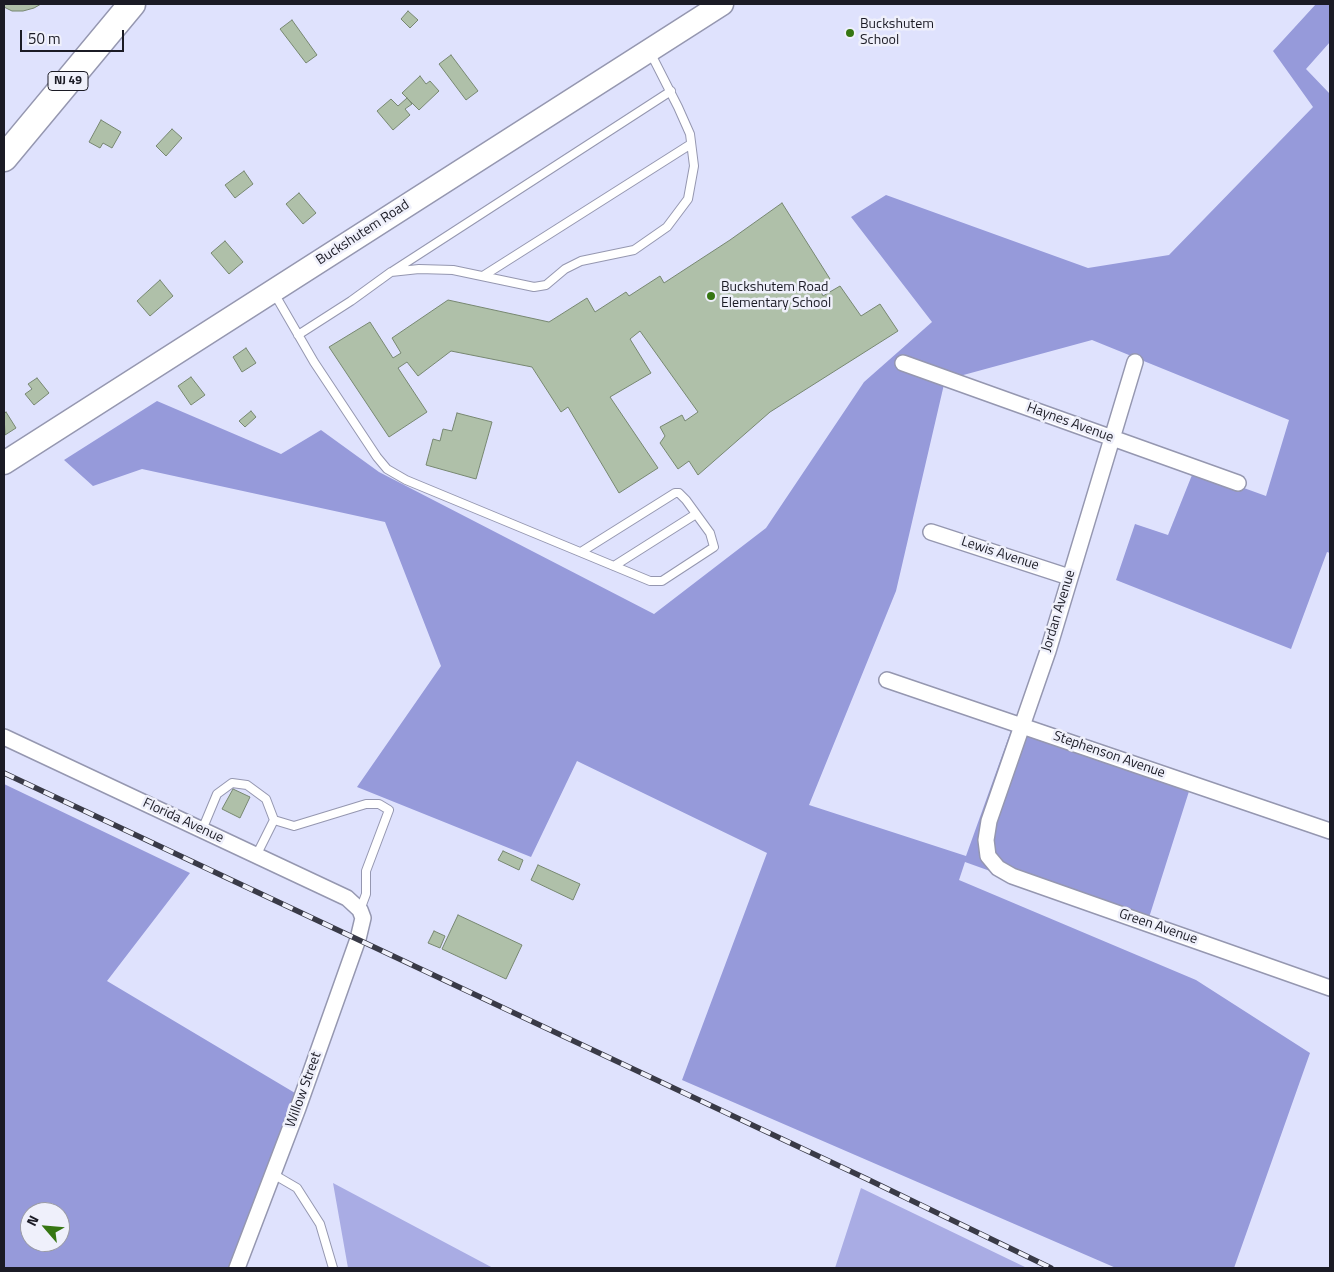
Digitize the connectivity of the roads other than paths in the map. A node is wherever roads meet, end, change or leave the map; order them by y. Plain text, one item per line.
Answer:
1 (132, 4) edge
2 (722, 4) edge
3 (649, 50) junction
4 (671, 91) junction
5 (691, 144) junction
6 (4, 158) edge
7 (391, 272) junction
8 (483, 276) junction
9 (273, 291) junction
10 (298, 334) junction
11 (1135, 362) dead end
12 (903, 363) dead end
13 (1111, 438) junction
14 (4, 463) edge
15 (1238, 483) dead end
16 (696, 514) junction
17 (931, 532) dead end
18 (581, 552) junction
19 (614, 566) junction
20 (1069, 577) junction
21 (887, 680) dead end
22 (1022, 725) junction
23 (4, 736) edge
24 (274, 820) junction
25 (202, 830) junction
26 (1330, 832) edge
27 (256, 856) junction
28 (990, 859) joint
29 (360, 910) junction
30 (1330, 988) edge
31 (273, 1174) junction
32 (237, 1268) edge
33 (333, 1268) edge

1 - 6 highway, NJ 49
2 - 3 main road, Buckshutem Road
3 - 4 lane
3 - 9 main road, Buckshutem Road
4 - 5 lane
4 - 7 lane
5 - 8 lane
5 - 8 lane
7 - 8 lane
7 - 10 lane
9 - 10 lane
9 - 14 main road, Buckshutem Road
10 - 18 lane
11 - 13 street, Jordan Avenue
12 - 13 street, Haynes Avenue
13 - 15 street, Haynes Avenue
13 - 20 street, Jordan Avenue
16 - 18 lane
16 - 19 lane
16 - 19 lane
17 - 20 street, Lewis Avenue
18 - 19 lane
20 - 22 street, Jordan Avenue
21 - 22 street, Stephenson Avenue
22 - 26 street, Stephenson Avenue
22 - 28 street, Jordan Avenue
23 - 25 street, Florida Avenue
24 - 25 lane
24 - 27 lane
24 - 29 lane
25 - 27 street, Florida Avenue
27 - 29 street, Florida Avenue
28 - 30 street, Green Avenue
29 - 31 street, Willow Street
31 - 32 street, Willow Street
31 - 33 lane

